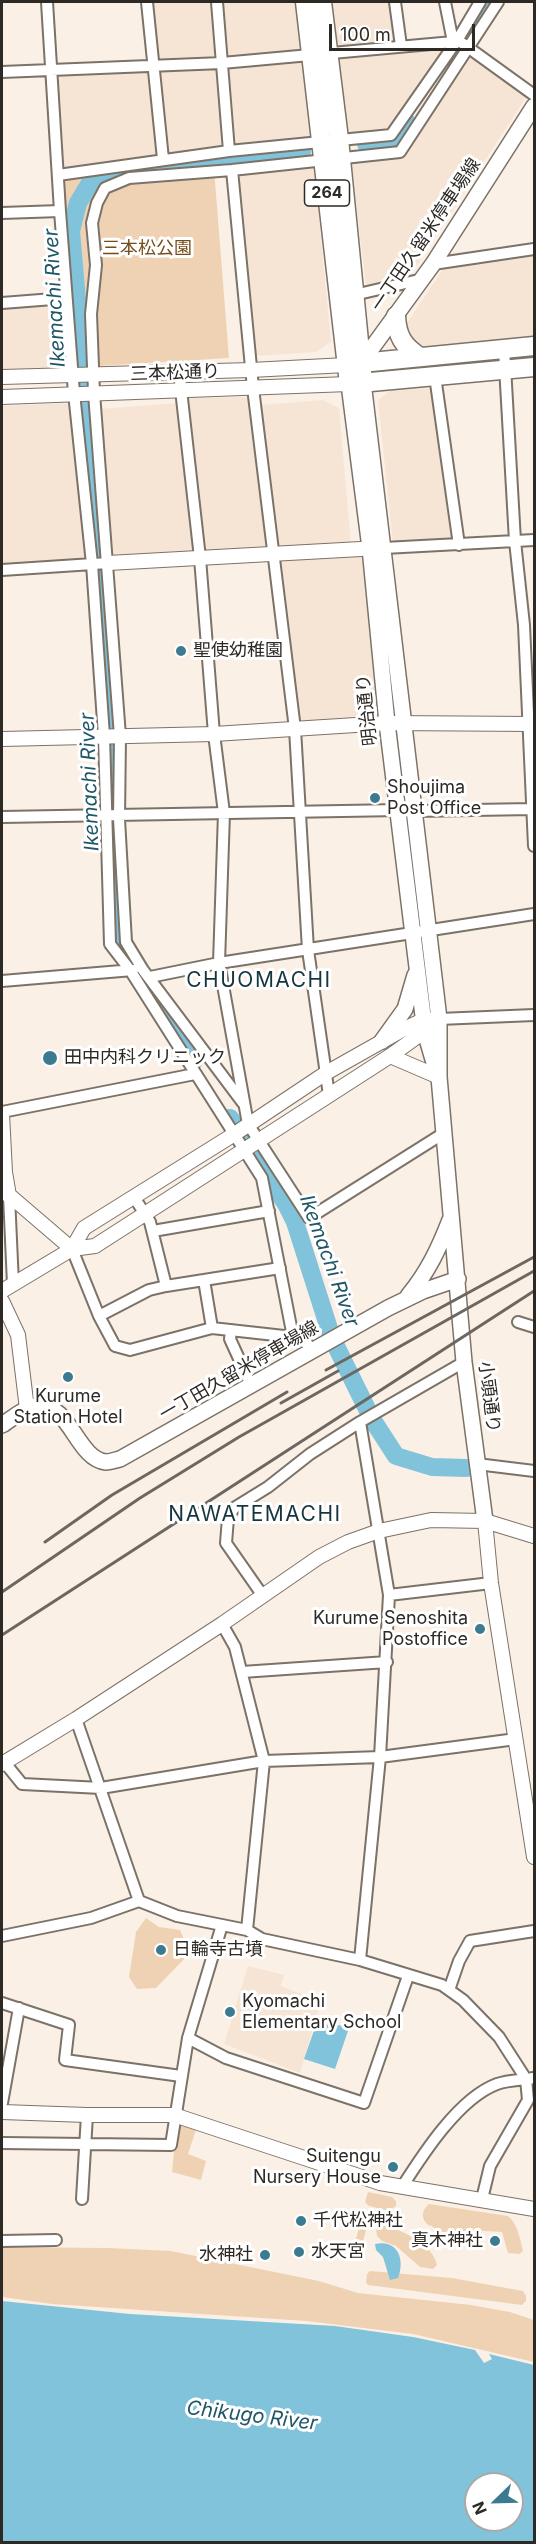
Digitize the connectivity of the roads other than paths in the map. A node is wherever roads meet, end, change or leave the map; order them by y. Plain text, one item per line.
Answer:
1 (47, 2) edge
2 (147, 2) edge
3 (218, 2) edge
4 (306, 2) edge
5 (322, 2) edge
6 (395, 2) edge
7 (446, 2) edge
8 (480, 2) edge
9 (498, 2) edge
10 (455, 41) junction
11 (401, 46) junction
12 (467, 48) junction
13 (320, 55) junction
14 (222, 63) junction
15 (153, 66) junction
16 (2, 72) edge
17 (52, 72) junction
18 (534, 95) edge
19 (534, 106) edge
20 (331, 140) junction
21 (229, 151) junction
22 (163, 159) junction
23 (332, 159) junction
24 (232, 170) junction
25 (58, 175) junction
26 (60, 211) junction
27 (2, 213) edge
28 (534, 249) edge
29 (433, 264) junction
30 (423, 279) junction
31 (354, 295) junction
32 (66, 298) junction
33 (2, 303) edge
34 (396, 316) junction
35 (534, 346) edge
36 (504, 349) junction
37 (420, 357) junction
38 (353, 364) junction
39 (534, 367) edge
40 (251, 370) junction
41 (505, 370) junction
42 (179, 372) junction
43 (93, 375) junction
44 (73, 376) junction
45 (435, 376) junction
46 (2, 377) edge
47 (356, 383) junction
48 (253, 388) junction
49 (182, 391) junction
50 (74, 393) junction
51 (94, 393) junction
52 (2, 397) edge
53 (534, 540) edge
54 (515, 541) junction
55 (459, 545) junction
56 (377, 548) junction
57 (273, 554) junction
58 (200, 558) junction
59 (108, 563) junction
60 (92, 564) junction
61 (2, 570) edge
62 (387, 723) junction
63 (405, 723) junction
64 (531, 724) edge
65 (295, 729) junction
66 (214, 734) junction
67 (120, 735) junction
68 (104, 736) junction
69 (2, 739) edge
70 (532, 809) junction
71 (407, 810) junction
72 (300, 811) junction
73 (224, 813) junction
74 (119, 814) junction
75 (105, 815) junction
76 (2, 817) edge
77 (534, 846) edge
78 (534, 914) edge
79 (420, 931) junction
80 (308, 950) junction
81 (219, 963) junction
82 (417, 965) junction
83 (130, 970) junction
84 (146, 973) junction
85 (2, 981) edge
86 (534, 1015) edge
87 (429, 1024) junction
88 (382, 1041) junction
89 (390, 1056) junction
90 (326, 1072) junction
91 (195, 1074) junction
92 (439, 1077) junction
93 (329, 1095) junction
94 (243, 1103) junction
95 (2, 1113) edge
96 (248, 1124) junction
97 (444, 1133) junction
98 (233, 1135) junction
99 (258, 1141) junction
100 (243, 1151) junction
101 (5, 1192) edge
102 (134, 1197) junction
103 (269, 1211) junction
104 (145, 1214) junction
105 (452, 1215) junction
106 (153, 1231) junction
107 (72, 1249) junction
108 (280, 1269) junction
109 (458, 1279) junction
110 (204, 1280) junction
111 (166, 1286) junction
112 (7, 1287) edge
113 (405, 1300) junction
114 (2, 1301) edge
115 (99, 1316) junction
116 (518, 1322) dead end
117 (534, 1327) edge
118 (212, 1328) junction
119 (231, 1330) junction
120 (293, 1337) junction
121 (316, 1348) junction
122 (464, 1362) junction
123 (251, 1385) junction
124 (27, 1409) junction
125 (360, 1422) junction
126 (2, 1425) edge
127 (477, 1464) junction
128 (534, 1471) edge
129 (485, 1521) junction
130 (379, 1531) junction
131 (534, 1536) edge
132 (491, 1583) junction
133 (389, 1595) junction
134 (263, 1596) junction
135 (222, 1624) junction
136 (387, 1662) junction
137 (242, 1672) junction
138 (76, 1719) junction
139 (516, 1739) junction
140 (380, 1757) junction
141 (264, 1761) junction
142 (3, 1763) edge
143 (101, 1788) junction
144 (534, 1857) edge
145 (139, 1901) junction
146 (222, 1925) junction
147 (247, 1930) junction
148 (534, 1931) edge
149 (2, 1936) edge
150 (360, 1960) junction
151 (408, 1976) junction
152 (449, 1990) junction
153 (2, 2003) edge
154 (19, 2008) junction
155 (188, 2038) junction
156 (181, 2076) junction
157 (530, 2079) edge
158 (2, 2103) edge
159 (2, 2112) edge
160 (87, 2115) junction
161 (174, 2115) junction
162 (2, 2143) edge
163 (85, 2145) junction
164 (402, 2187) junction
165 (82, 2199) dead end
166 (482, 2199) junction
167 (534, 2209) edge
168 (56, 2240) dead end
169 (2, 2241) edge

1 - 17 street
2 - 15 street
3 - 14 street
4 - 13 highway, 264
5 - 13 highway, 264
6 - 11 street
7 - 10 street
8 - 10 street
9 - 12 street
10 - 11 street
10 - 12 street
10 - 20 street
11 - 13 street
12 - 18 street
12 - 23 street
13 - 14 street
13 - 20 highway, 264
14 - 15 street
14 - 21 street
15 - 17 street
15 - 22 street
16 - 17 street
17 - 25 street
19 - 29 main road, 一丁田久留米停車場線
20 - 21 street
20 - 23 highway, 264
21 - 22 street
22 - 25 street
23 - 24 street
23 - 31 highway, 264
23 - 38 highway, 264
24 - 40 street
24 - 43 street
25 - 26 street
26 - 27 street
26 - 32 street
28 - 29 street
29 - 30 main road, 一丁田久留米停車場線
30 - 31 street
30 - 34 main road, 一丁田久留米停車場線
31 - 38 highway, 264
32 - 33 street
32 - 44 street
34 - 37 highway
34 - 38 main road, 一丁田久留米停車場線
35 - 36 highway
36 - 37 highway
36 - 41 street
37 - 38 highway
38 - 40 street, 三本松通り
38 - 47 highway, 264
39 - 41 highway
40 - 42 street, 三本松通り
40 - 48 street
41 - 45 highway
41 - 54 street
42 - 43 street, 三本松通り
42 - 49 street
43 - 44 street, 三本松通り
43 - 51 street
44 - 46 street, 三本松通り
44 - 50 street
45 - 47 highway
45 - 55 street
47 - 48 street, 三本松通り
47 - 56 main road, 明治通り
48 - 49 street, 三本松通り
48 - 57 street
49 - 51 street, 三本松通り
49 - 58 street
50 - 51 street, 三本松通り
50 - 52 street, 三本松通り
50 - 60 street
51 - 59 street
53 - 54 street
54 - 55 street
54 - 64 street
55 - 56 street
56 - 57 street
56 - 62 main road, 明治通り
56 - 63 main road, 明治通り
57 - 58 street
57 - 65 street
58 - 59 street
58 - 66 street
59 - 60 street
59 - 67 street
60 - 61 street
60 - 68 street
62 - 63 street
62 - 65 street
62 - 71 main road, 明治通り
63 - 64 street
63 - 71 main road, 明治通り
64 - 70 street
65 - 66 street
65 - 72 street
66 - 67 street
66 - 73 street
67 - 68 street
67 - 74 street
68 - 69 street
68 - 75 street
70 - 71 street
70 - 77 street
71 - 72 street
71 - 79 main road, 明治通り
72 - 73 street
72 - 80 street
73 - 74 street
73 - 81 street
74 - 75 street
74 - 84 street
75 - 76 street
75 - 83 street
78 - 79 street
79 - 80 street
79 - 82 main road, 明治通り
79 - 87 main road, 明治通り
80 - 81 street
80 - 90 street
81 - 84 street
81 - 94 street
82 - 87 main road, 明治通り
82 - 88 main road
83 - 84 street
83 - 85 street
83 - 91 street
84 - 94 street
86 - 87 street
87 - 88 street
87 - 89 street
87 - 92 main road
88 - 90 street
89 - 92 street
89 - 93 street
90 - 93 street
90 - 96 street
91 - 95 street
91 - 98 street
92 - 97 main road
93 - 99 street
94 - 96 street
95 - 101 street
96 - 98 street
96 - 99 street
97 - 99 street
97 - 105 main road
98 - 100 street
98 - 102 street
99 - 100 street
100 - 103 street
100 - 104 street
101 - 107 street
101 - 112 street
102 - 104 street
102 - 107 street
103 - 106 street
103 - 108 street
104 - 106 street
104 - 107 street
105 - 109 main road
105 - 113 main road
106 - 111 street
107 - 112 street
107 - 115 street
108 - 110 street
108 - 120 street
109 - 113 main road, 一丁田久留米停車場線
109 - 122 main road, 小頭通り
110 - 111 street
110 - 118 street
111 - 115 street
113 - 121 main road, 一丁田久留米停車場線
114 - 124 street
115 - 118 street
116 - 117 street
118 - 119 street
119 - 120 street
119 - 123 street
120 - 121 street
121 - 123 main road, 一丁田久留米停車場線
122 - 125 street
122 - 127 main road, 小頭通り
123 - 124 main road, 一丁田久留米停車場線
124 - 126 main road
125 - 130 street
125 - 134 street
127 - 128 street
127 - 129 main road, 小頭通り
129 - 130 street
129 - 131 street
129 - 132 street
130 - 133 street
130 - 134 street
132 - 133 street
132 - 139 street
133 - 136 street
134 - 135 street
135 - 137 street
135 - 138 street
136 - 137 street
136 - 140 street
137 - 141 street
138 - 142 street
138 - 143 street
139 - 140 street
139 - 144 street
140 - 141 street
140 - 150 street
141 - 143 street
141 - 147 street
142 - 143 street
143 - 145 street
145 - 146 street
145 - 149 street
146 - 147 street
146 - 155 street
147 - 150 street
148 - 152 street
150 - 151 street
151 - 152 street
151 - 155 street
152 - 157 street
153 - 154 street
154 - 156 street
154 - 158 street
155 - 156 street
156 - 161 street
157 - 164 street
157 - 166 street
159 - 160 street
160 - 161 street
160 - 163 street
161 - 163 street
161 - 164 street
162 - 163 street
163 - 165 street
164 - 166 street
166 - 167 street
168 - 169 street

